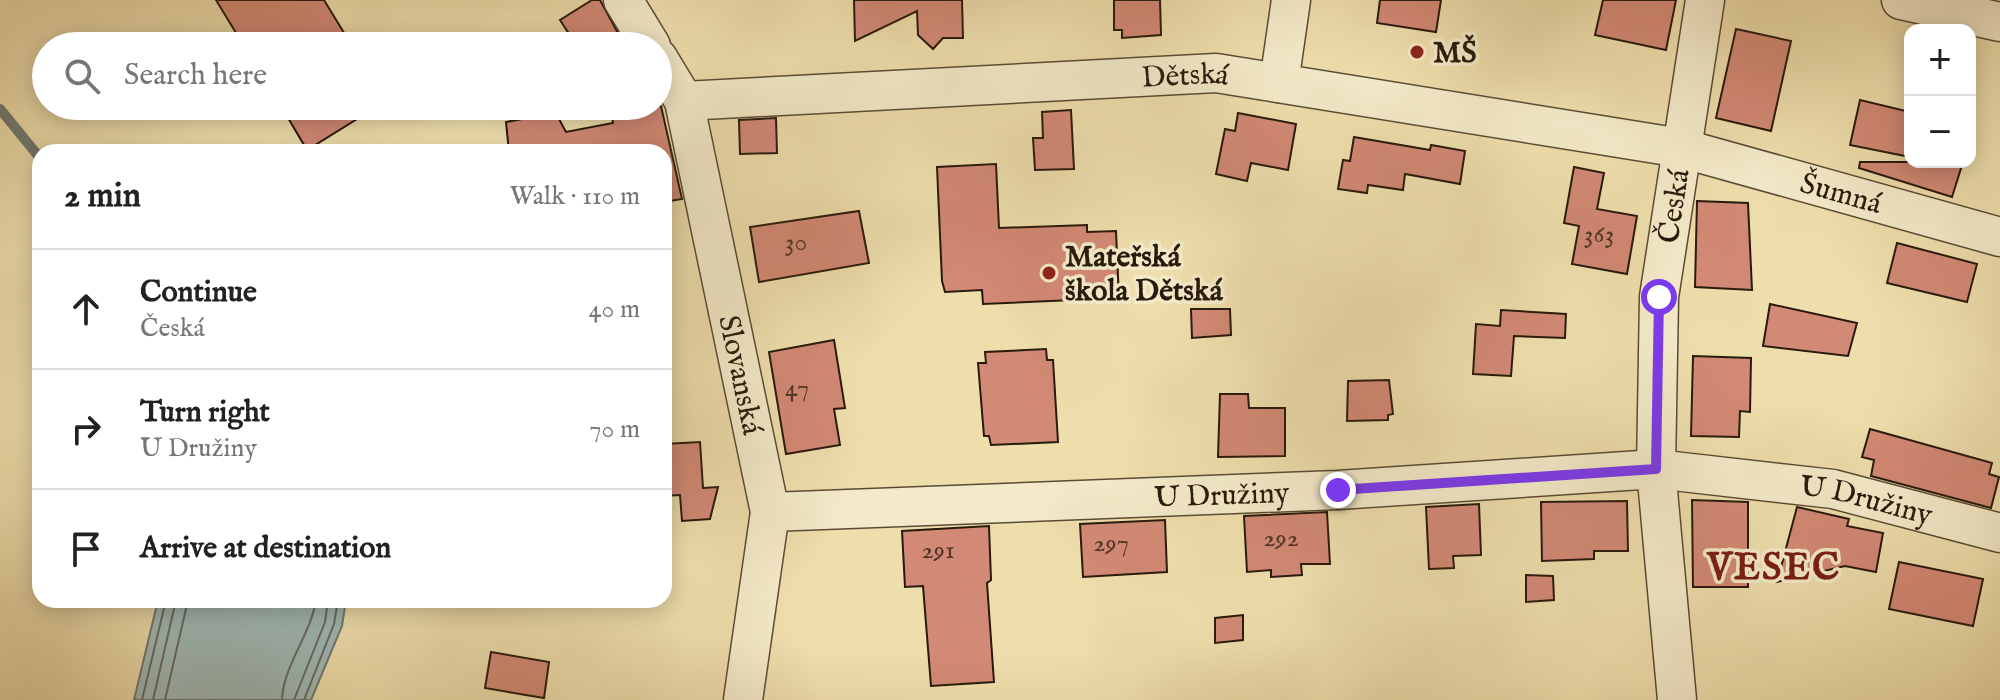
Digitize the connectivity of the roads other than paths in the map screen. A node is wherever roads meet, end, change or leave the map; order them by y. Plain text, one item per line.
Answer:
1 (623, 0) edge
2 (1291, 0) edge
3 (1705, 0) edge
4 (1901, 0) edge
5 (2000, 22) edge
6 (642, 32) edge
7 (672, 81) edge
8 (1279, 83) junction
9 (684, 101) junction
10 (1681, 148) junction
11 (2000, 237) edge
12 (1656, 469) junction
13 (770, 512) junction
14 (2000, 533) edge
15 (743, 700) edge
16 (1677, 700) edge

1 - 6 street
2 - 8 street
3 - 10 street, Česká
4 - 5 street
7 - 9 street, Slovanská
8 - 9 street, Dětská
8 - 10 street, Dětská
9 - 13 street, Slovanská
10 - 11 street, Šumná
10 - 12 street, Česká
12 - 13 street, U Družiny
12 - 14 street, U Družiny
12 - 16 street, Česká
13 - 15 street, Slovanská

